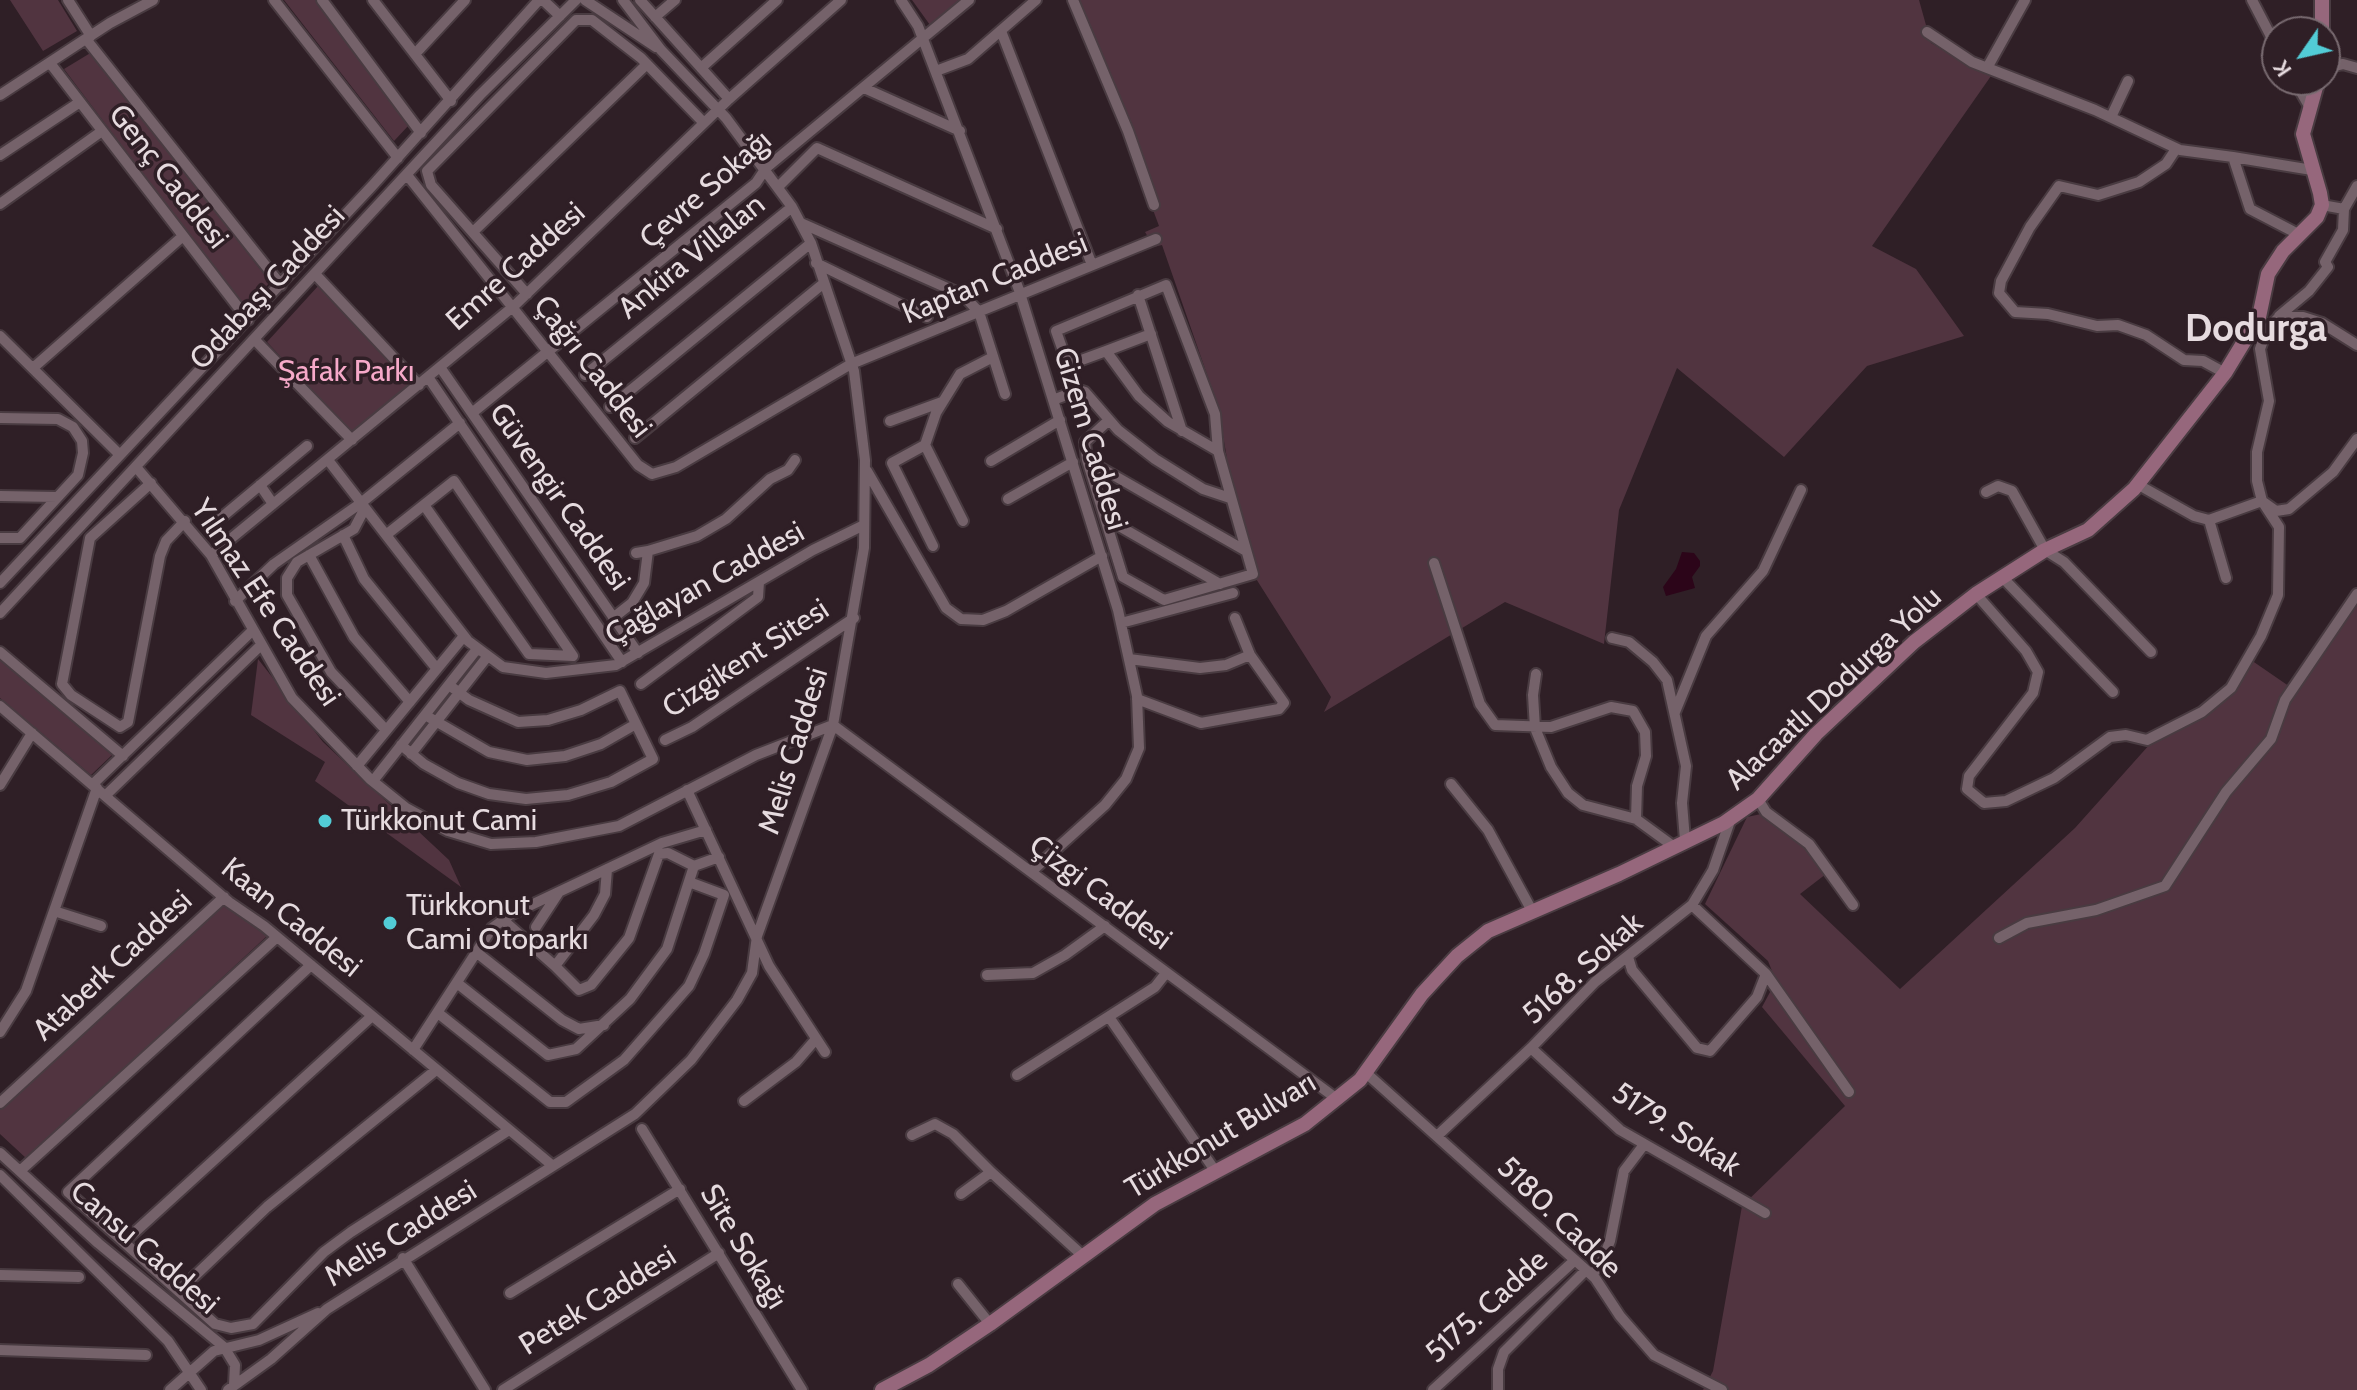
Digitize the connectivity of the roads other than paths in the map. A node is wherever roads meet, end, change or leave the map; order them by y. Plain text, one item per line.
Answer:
1 (68, 0) edge
2 (153, 0) edge
3 (274, 0) edge
4 (322, 0) edge
5 (373, 0) edge
6 (465, 0) edge
7 (541, 0) edge
8 (576, 0) edge
9 (585, 0) edge
10 (623, 0) edge
11 (640, 0) edge
12 (675, 0) edge
13 (777, 0) edge
14 (841, 0) edge
15 (901, 0) edge
16 (969, 0) edge
17 (1036, 0) edge
18 (1073, 0) edge
19 (2025, 0) edge
20 (560, 16) junction
21 (655, 17) junction
22 (1001, 31) junction
23 (1927, 32) dead end
24 (89, 38) junction
25 (924, 39) junction
26 (661, 50) junction
27 (415, 54) junction
28 (50, 63) junction
29 (647, 64) junction
30 (701, 68) junction
31 (1987, 68) junction
32 (936, 71) junction
33 (2128, 81) dead end
34 (864, 88) junction
35 (0, 95) edge
36 (2303, 96) edge
37 (2312, 96) edge
38 (729, 99) junction
39 (451, 101) junction
40 (80, 102) junction
41 (2309, 106) junction
42 (719, 110) junction
43 (2111, 117) junction
44 (704, 123) junction
45 (102, 131) junction
46 (960, 131) junction
47 (421, 133) junction
48 (2176, 149) junction
49 (0, 155) edge
50 (2233, 157) junction
51 (398, 158) junction
52 (766, 168) junction
53 (2312, 170) junction
54 (407, 175) junction
55 (2357, 186) edge
56 (778, 187) junction
57 (0, 204) edge
58 (1154, 205) dead end
59 (2322, 205) junction
60 (792, 207) junction
61 (2344, 209) junction
62 (801, 223) junction
63 (997, 229) junction
64 (473, 232) junction
65 (2300, 235) junction
66 (183, 236) junction
67 (1156, 239) dead end
68 (811, 243) junction
69 (816, 263) junction
70 (1092, 265) junction
71 (315, 274) junction
72 (824, 283) junction
73 (281, 285) junction
74 (527, 294) junction
75 (1021, 295) junction
76 (1138, 295) junction
77 (514, 306) junction
78 (979, 312) junction
79 (2280, 316) junction
80 (927, 317) dead end
81 (2259, 317) junction
82 (248, 320) junction
83 (1151, 334) junction
84 (0, 336) edge
85 (254, 339) junction
86 (2357, 345) edge
87 (1106, 351) junction
88 (550, 352) junction
89 (993, 357) junction
90 (851, 364) junction
91 (440, 367) junction
92 (33, 368) junction
93 (2225, 373) junction
94 (585, 375) dead end
95 (428, 377) junction
96 (419, 385) junction
97 (1005, 394) dead end
98 (1053, 400) junction
99 (942, 402) junction
100 (610, 407) dead end
101 (472, 413) junction
102 (0, 418) edge
103 (1060, 420) junction
104 (1109, 420) junction
105 (890, 421) dead end
106 (460, 423) junction
107 (1182, 431) junction
108 (635, 438) dead end
109 (2357, 439) edge
110 (352, 440) junction
111 (925, 445) junction
112 (307, 446) dead end
113 (1218, 451) junction
114 (120, 455) junction
115 (328, 460) junction
116 (795, 460) dead end
117 (1087, 460) junction
118 (991, 461) dead end
119 (1073, 462) junction
120 (136, 467) junction
121 (865, 468) junction
122 (652, 474) joint
123 (151, 483) junction
124 (2137, 484) junction
125 (260, 485) junction
126 (1801, 490) dead end
127 (1986, 492) dead end
128 (0, 496) edge
129 (57, 497) junction
130 (1230, 498) junction
131 (1008, 499) dead end
132 (2262, 501) junction
133 (273, 504) junction
134 (424, 505) junction
135 (363, 506) junction
136 (222, 517) dead end
137 (1105, 518) junction
138 (2209, 520) junction
139 (185, 521) junction
140 (963, 521) dead end
141 (864, 525) junction
142 (343, 535) junction
143 (386, 535) junction
144 (0, 538) edge
145 (933, 546) dead end
146 (2045, 550) junction
147 (648, 551) junction
148 (1246, 551) junction
149 (636, 553) dead end
150 (211, 555) junction
151 (309, 555) junction
152 (1102, 556) junction
153 (1434, 563) dead end
154 (2003, 578) junction
155 (2226, 578) dead end
156 (759, 582) junction
157 (0, 583) edge
158 (1220, 584) junction
159 (1233, 593) dead end
160 (1976, 594) junction
161 (2357, 594) edge
162 (235, 601) junction
163 (0, 613) edge
164 (613, 618) junction
165 (854, 618) junction
166 (1235, 618) dead end
167 (1121, 623) junction
168 (252, 631) junction
169 (464, 636) junction
170 (1612, 638) dead end
171 (260, 646) junction
172 (477, 649) junction
173 (0, 652) edge
174 (2151, 652) dead end
175 (638, 653) junction
176 (1250, 655) junction
177 (487, 657) junction
178 (1129, 659) junction
179 (622, 662) junction
180 (437, 669) junction
181 (1536, 674) dead end
182 (641, 684) dead end
183 (449, 685) junction
184 (2113, 692) dead end
185 (460, 693) junction
186 (1137, 699) junction
187 (410, 702) junction
188 (0, 706) edge
189 (1675, 712) junction
190 (430, 718) junction
191 (636, 724) junction
192 (833, 725) junction
193 (1535, 728) junction
194 (386, 730) junction
195 (32, 733) junction
196 (665, 740) dead end
197 (401, 745) junction
198 (411, 754) junction
199 (123, 756) junction
200 (357, 766) junction
201 (373, 781) junction
202 (1451, 784) dead end
203 (0, 785) edge
204 (99, 789) junction
205 (687, 790) junction
206 (1758, 799) junction
207 (1731, 818) junction
208 (1636, 819) junction
209 (706, 830) junction
210 (1679, 843) junction
211 (719, 857) junction
212 (694, 866) junction
213 (607, 869) junction
214 (1032, 871) junction
215 (689, 882) junction
216 (559, 891) junction
217 (224, 897) junction
218 (1692, 905) junction
219 (1853, 905) dead end
220 (1531, 909) junction
221 (54, 911) junction
222 (503, 920) junction
223 (101, 926) dead end
224 (1105, 926) junction
225 (536, 927) dead end
226 (757, 936) junction
227 (277, 937) junction
228 (1999, 938) dead end
229 (476, 952) junction
230 (1628, 957) junction
231 (311, 965) junction
232 (555, 966) junction
233 (1166, 973) junction
234 (1766, 974) junction
235 (987, 975) dead end
236 (457, 983) junction
237 (438, 1013) junction
238 (372, 1016) junction
239 (1109, 1017) junction
240 (605, 1025) junction
241 (0, 1032) edge
242 (816, 1039) junction
243 (1531, 1048) junction
244 (413, 1050) junction
245 (825, 1052) dead end
246 (436, 1070) junction
247 (1365, 1072) junction
248 (1017, 1075) dead end
249 (1849, 1092) dead end
250 (1337, 1099) junction
251 (744, 1101) dead end
252 (0, 1103) edge
253 (642, 1129) dead end
254 (509, 1130) junction
255 (912, 1135) dead end
256 (1437, 1136) junction
257 (1643, 1146) junction
258 (0, 1153) edge
259 (553, 1166) junction
260 (20, 1171) junction
261 (991, 1172) junction
262 (1216, 1172) junction
263 (1, 1177) edge
264 (680, 1189) junction
265 (961, 1194) dead end
266 (1765, 1213) dead end
267 (124, 1242) junction
268 (719, 1253) junction
269 (1082, 1255) junction
270 (403, 1258) junction
271 (1575, 1260) junction
272 (1589, 1273) junction
273 (0, 1275) edge
274 (79, 1277) dead end
275 (958, 1284) dead end
276 (179, 1291) junction
277 (510, 1293) dead end
278 (327, 1309) junction
279 (990, 1324) junction
280 (224, 1347) junction
281 (0, 1350) edge
282 (146, 1355) dead end
283 (190, 1371) junction
284 (232, 1388) edge
285 (170, 1390) edge
286 (201, 1390) edge
287 (485, 1390) edge
288 (503, 1390) edge
289 (802, 1390) edge
290 (882, 1390) edge
291 (1433, 1390) edge
292 (1498, 1390) edge
293 (1722, 1390) edge

1 - 24 street, Genç Caddesi
2 - 24 street
3 - 51 street
4 - 47 street
5 - 27 street
6 - 27 street
7 - 20 street
7 - 39 street, Odabaşı Caddesi
8 - 20 street, Odabaşı Caddesi
9 - 26 street, Melis Caddesi
10 - 26 street, Melis Caddesi
11 - 21 street
12 - 21 street
13 - 30 street
14 - 38 street, Emre Caddesi
15 - 25 street, Gizem Caddesi
16 - 25 street, Çevre Sokağı
17 - 22 street
18 - 58 street
19 - 31 street
20 - 54 street, Odabaşı Caddesi
21 - 30 street
22 - 32 street
22 - 70 street
23 - 31 street
24 - 28 street
24 - 73 street, Genç Caddesi
25 - 32 street, Gizem Caddesi
25 - 34 street, Çevre Sokağı
26 - 42 street, Melis Caddesi
27 - 39 street
28 - 35 street
28 - 40 street, Genç Caddesi
29 - 44 street
29 - 64 street
29 - 64 street
30 - 38 street
31 - 43 street
32 - 46 street, Gizem Caddesi
33 - 43 street
34 - 46 street
34 - 52 street, Çevre Sokağı
36 - 41 street
37 - 41 street
38 - 42 street, Emre Caddesi
39 - 47 street, Odabaşı Caddesi
40 - 45 street, Genç Caddesi
40 - 49 street
41 - 53 street
42 - 44 street, Emre Caddesi
42 - 52 street, Melis Caddesi
43 - 48 street
44 - 74 street, Emre Caddesi
45 - 57 street
45 - 66 street, Genç Caddesi
46 - 63 street, Gizem Caddesi
47 - 51 street, Odabaşı Caddesi
48 - 50 street
48 - 93 street
50 - 53 street
50 - 65 street
51 - 73 street, Odabaşı Caddesi
52 - 56 street, Melis Caddesi
52 - 88 street, Çevre Sokağı
53 - 59 street
54 - 71 street, Odabaşı Caddesi
54 - 77 street, Çağrı Caddesi
55 - 61 street
56 - 60 street, Melis Caddesi
56 - 63 street
59 - 61 street
59 - 65 street, Alacaatlı Dodurga Yolu
60 - 62 street, Melis Caddesi
60 - 94 street, Ankira Villalan
61 - 79 street
62 - 68 street, Melis Caddesi
62 - 78 street
63 - 75 street, Gizem Caddesi
64 - 74 street
65 - 81 street, Alacaatlı Dodurga Yolu
66 - 82 street, Genç Caddesi
66 - 92 street
67 - 70 street, Kaptan Caddesi
68 - 69 street, Melis Caddesi
68 - 100 street
69 - 72 street, Melis Caddesi
69 - 80 street
70 - 75 street, Kaptan Caddesi
71 - 85 street, Odabaşı Caddesi
71 - 96 street
72 - 90 street, Melis Caddesi
72 - 108 street
73 - 82 street, Odabaşı Caddesi
74 - 77 street, Emre Caddesi
75 - 78 street, Kaptan Caddesi
75 - 98 street, Gizem Caddesi
76 - 83 street
76 - 87 street
76 - 113 street
77 - 88 street, Çağrı Caddesi
77 - 91 street, Emre Caddesi
78 - 89 street
78 - 90 street, Kaptan Caddesi
79 - 81 street
79 - 86 street
79 - 132 street
81 - 93 street, Alacaatlı Dodurga Yolu
82 - 114 street, Odabaşı Caddesi
83 - 87 street
83 - 107 street
84 - 92 street
85 - 110 street
85 - 120 street, Odabaşı Caddesi
87 - 107 street
88 - 101 street, Çevre Sokağı
88 - 122 street, Çağrı Caddesi
89 - 97 street
89 - 99 street
90 - 121 street, Melis Caddesi
90 - 122 street, Kaptan Caddesi
91 - 95 street, Emre Caddesi
91 - 101 street, Güvengir Caddesi
92 - 114 street
93 - 124 street, Alacaatlı Dodurga Yolu
95 - 96 street, Emre Caddesi
95 - 106 street, Güvengir Caddesi
96 - 110 street, Emre Caddesi
98 - 103 street, Gizem Caddesi
98 - 104 street
99 - 105 street
99 - 111 street
101 - 164 street, Güvengir Caddesi
102 - 129 street
103 - 118 street
103 - 119 street, Gizem Caddesi
104 - 117 street
104 - 130 street
106 - 135 street
106 - 179 street, Güvengir Caddesi
107 - 113 street
109 - 132 street
110 - 115 street, Emre Caddesi
111 - 140 street
111 - 145 street
112 - 125 street
113 - 130 street
114 - 157 street, Odabaşı Caddesi
115 - 133 street, Emre Caddesi
115 - 135 street, Çağlayan Caddesi
116 - 147 street
117 - 137 street
117 - 148 street
119 - 131 street
119 - 152 street, Gizem Caddesi
120 - 123 street, Yılmaz Efe Caddesi
120 - 163 street, Odabaşı Caddesi
121 - 141 street, Melis Caddesi
121 - 152 street
123 - 139 street, Yılmaz Efe Caddesi
123 - 139 street
124 - 138 street
124 - 146 street, Alacaatlı Dodurga Yolu
125 - 133 street
125 - 136 street
126 - 189 street
127 - 146 street
128 - 129 street
129 - 144 street
130 - 148 street
132 - 138 street
132 - 160 street
133 - 150 street, Emre Caddesi
134 - 134 street
134 - 143 street
135 - 142 street
135 - 143 street, Çağlayan Caddesi
135 - 162 street
137 - 158 street
137 - 158 street
138 - 155 street
139 - 150 street, Yılmaz Efe Caddesi
141 - 156 street, Çağlayan Caddesi
141 - 165 street, Melis Caddesi
142 - 151 street
142 - 180 street
143 - 169 street, Çağlayan Caddesi
146 - 154 street, Alacaatlı Dodurga Yolu
146 - 174 street
147 - 149 street
147 - 164 street
148 - 158 street
150 - 162 street, Yılmaz Efe Caddesi
151 - 187 street
151 - 194 street
152 - 167 street, Gizem Caddesi
153 - 193 street
154 - 160 street, Alacaatlı Dodurga Yolu
154 - 184 street
156 - 175 street, Çağlayan Caddesi
156 - 182 street, Cizgikent Sitesi
159 - 167 street
160 - 206 street, Alacaatlı Dodurga Yolu
161 - 228 street
162 - 168 street, Yılmaz Efe Caddesi
164 - 175 street, Güvengir Caddesi
165 - 192 street, Melis Caddesi
165 - 196 street, Cizgikent Sitesi
166 - 176 street
167 - 178 street, Gizem Caddesi
168 - 171 street, Yılmaz Efe Caddesi
168 - 199 street
169 - 172 street, Çağlayan Caddesi
169 - 180 street
170 - 189 street
171 - 200 street, Yılmaz Efe Caddesi
171 - 204 street
172 - 177 street, Çağlayan Caddesi
172 - 183 street
173 - 199 street
175 - 179 street, Çağlayan Caddesi
176 - 178 street
176 - 186 street
177 - 179 street, Çağlayan Caddesi
177 - 185 street
178 - 186 street, Gizem Caddesi
180 - 187 street
181 - 193 street
183 - 185 street
183 - 190 street
185 - 190 street
185 - 191 street
186 - 214 street, Gizem Caddesi
187 - 194 street
188 - 195 street, Kaan Caddesi
189 - 210 street
190 - 191 street
190 - 197 street
190 - 198 street
191 - 198 street
192 - 205 street, Yılmaz Efe Caddesi
192 - 214 street, Çizgi Caddesi
192 - 226 street, Melis Caddesi
193 - 208 street
193 - 208 street
194 - 200 street
195 - 203 street
195 - 204 street, Kaan Caddesi
197 - 198 street
197 - 201 street
199 - 204 street
200 - 201 street, Yılmaz Efe Caddesi
201 - 205 street, Yılmaz Efe Caddesi
202 - 220 street
204 - 217 street, Kaan Caddesi
204 - 221 street
205 - 209 street
206 - 207 street, Alacaatlı Dodurga Yolu
206 - 219 street
207 - 210 street, Türkkonut Bulvarı
207 - 218 street, 5168. Sokak
208 - 210 street
209 - 211 street
209 - 213 street
210 - 220 street, Türkkonut Bulvarı
211 - 212 street
211 - 226 street
212 - 215 street
212 - 232 street
213 - 216 street
213 - 232 street
214 - 224 street, Çizgi Caddesi
215 - 237 street
215 - 240 street
216 - 222 street
216 - 225 street
217 - 227 street, Kaan Caddesi
217 - 252 street, Ataberk Caddesi
218 - 230 street, 5168. Sokak
218 - 234 street
220 - 247 street, Türkkonut Bulvarı
221 - 223 street
221 - 241 street
222 - 229 street
222 - 232 street
224 - 233 street, Çizgi Caddesi
224 - 235 street
226 - 242 street
226 - 259 street, Melis Caddesi
227 - 231 street, Kaan Caddesi
227 - 260 street
229 - 236 street
229 - 240 street
230 - 234 street
230 - 243 street, 5168. Sokak
231 - 238 street, Kaan Caddesi
231 - 267 street
233 - 239 street
233 - 250 street, Çizgi Caddesi
234 - 249 street
236 - 237 street
236 - 240 street
237 - 244 street
238 - 244 street, Kaan Caddesi
238 - 267 street
239 - 248 street
239 - 262 street
242 - 245 street
242 - 251 street
243 - 256 street, 5168. Sokak
243 - 257 street, 5179. Sokak
244 - 246 street, Kaan Caddesi
246 - 254 street, Kaan Caddesi
246 - 276 street
247 - 250 street, Türkkonut Bulvarı
247 - 256 street, 5180. Cadde
250 - 262 street, Türkkonut Bulvarı
253 - 264 street, Site Sokağı
254 - 259 street, Kaan Caddesi
254 - 276 street
255 - 261 street
256 - 271 street, 5180. Cadde
257 - 266 street, 5179. Sokak
257 - 272 street
258 - 260 street, Cansu Caddesi
259 - 270 street, Melis Caddesi
260 - 280 street, Cansu Caddesi
261 - 265 street
261 - 269 street
262 - 269 street, Türkkonut Bulvarı
263 - 283 street, Cansu Caddesi
264 - 268 street, Site Sokağı
264 - 277 street
267 - 276 street
268 - 288 street, Petek Caddesi
268 - 289 street, Site Sokağı
269 - 279 street, Türkkonut Bulvarı
270 - 278 street, Melis Caddesi
270 - 287 street
271 - 272 street, 5180. Cadde
271 - 291 street, 5175. Cadde
272 - 292 street
272 - 293 street, 5180. Cadde
273 - 274 street
275 - 279 street
278 - 280 street, Melis Caddesi
278 - 284 street, Melis Caddesi
279 - 290 street, Türkkonut Bulvarı
280 - 283 street, Melis Caddesi
280 - 284 street, Cansu Caddesi
281 - 282 street
283 - 285 street, Melis Caddesi
283 - 286 street, Cansu Caddesi

